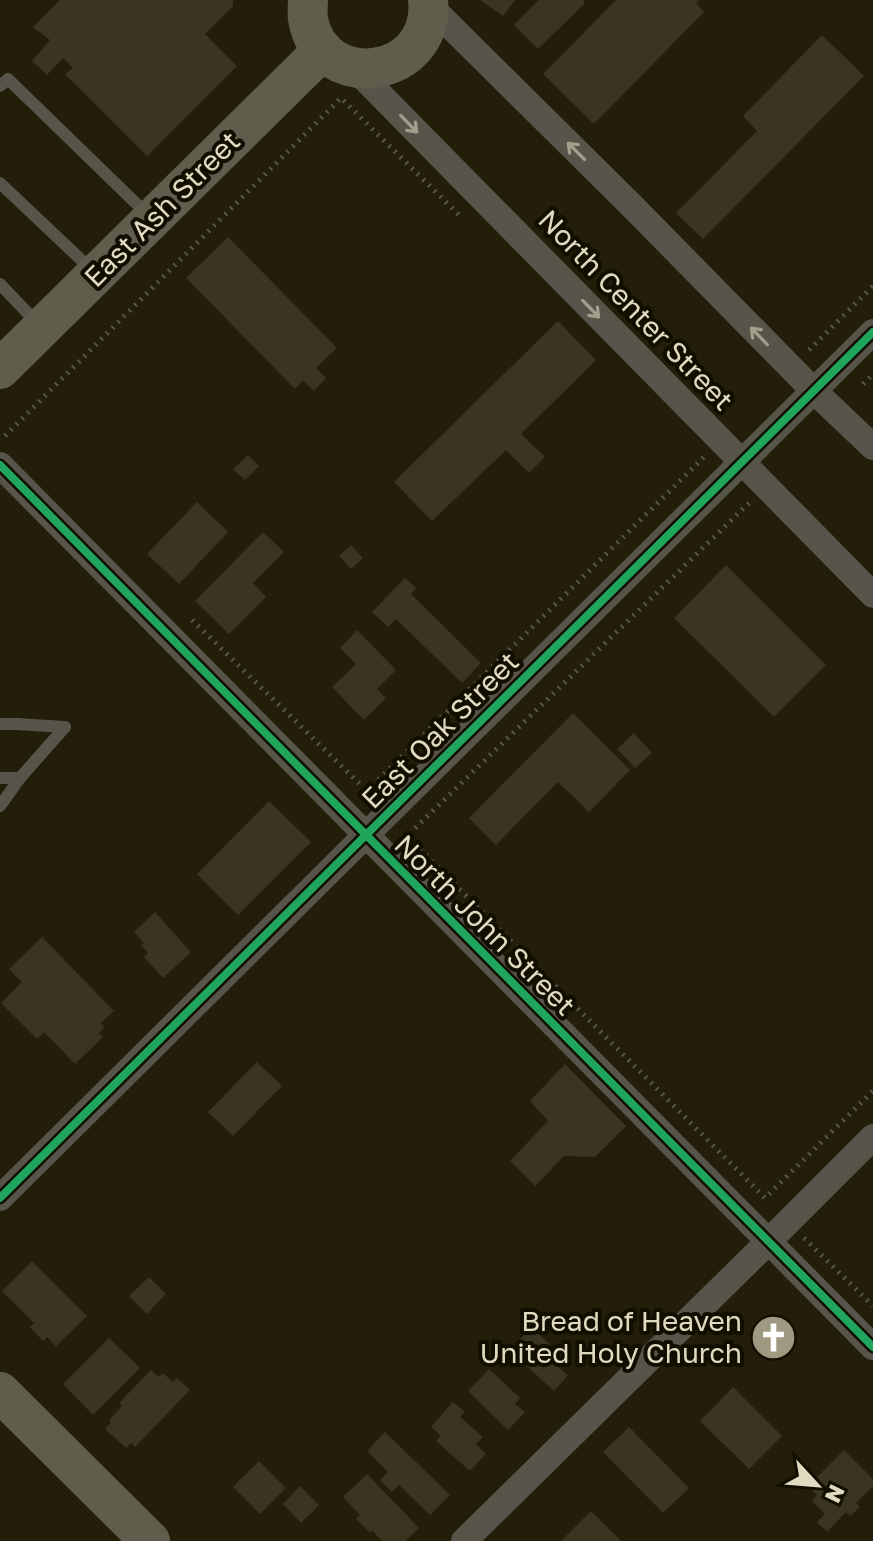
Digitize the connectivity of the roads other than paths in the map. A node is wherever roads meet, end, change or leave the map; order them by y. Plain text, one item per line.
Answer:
1 (308, 0) edge
2 (428, 2) edge
3 (339, 72) junction
4 (0, 86) edge
5 (0, 183) edge
6 (153, 219) junction
7 (96, 274) junction
8 (0, 284) edge
9 (42, 328) junction
10 (873, 332) edge
11 (0, 369) edge
12 (814, 391) junction
13 (873, 447) edge
14 (741, 463) junction
15 (0, 465) edge
16 (873, 595) edge
17 (0, 724) edge
18 (17, 724) junction
19 (0, 733) edge
20 (0, 778) edge
21 (20, 778) junction
22 (0, 806) edge
23 (365, 834) junction
24 (873, 1137) edge
25 (0, 1198) edge
26 (768, 1242) junction
27 (873, 1347) edge
28 (0, 1392) edge
29 (150, 1541) edge
30 (464, 1541) edge

1 - 3 main road
2 - 3 main road
12 -> 2 street
3 - 6 main road, East Ash Street
3 -> 14 street, North Center Street
4 - 6 lane
5 - 7 lane
6 - 7 main road, East Ash Street
7 - 9 main road, East Ash Street
8 - 9 lane
9 - 11 main road, East Ash Street
10 - 12 street, East Oak Street
12 - 13 street
12 - 14 street, East Oak Street
14 - 16 street, North Center Street
14 - 23 street, East Oak Street
15 - 23 street, North John Street
17 - 18 lane
18 - 19 lane
18 - 21 lane
20 - 21 lane
21 - 22 lane
23 - 25 street, East Oak Street
23 - 26 street, North John Street
24 - 26 street
26 - 27 street, North John Street
26 - 30 street
28 - 29 main road

